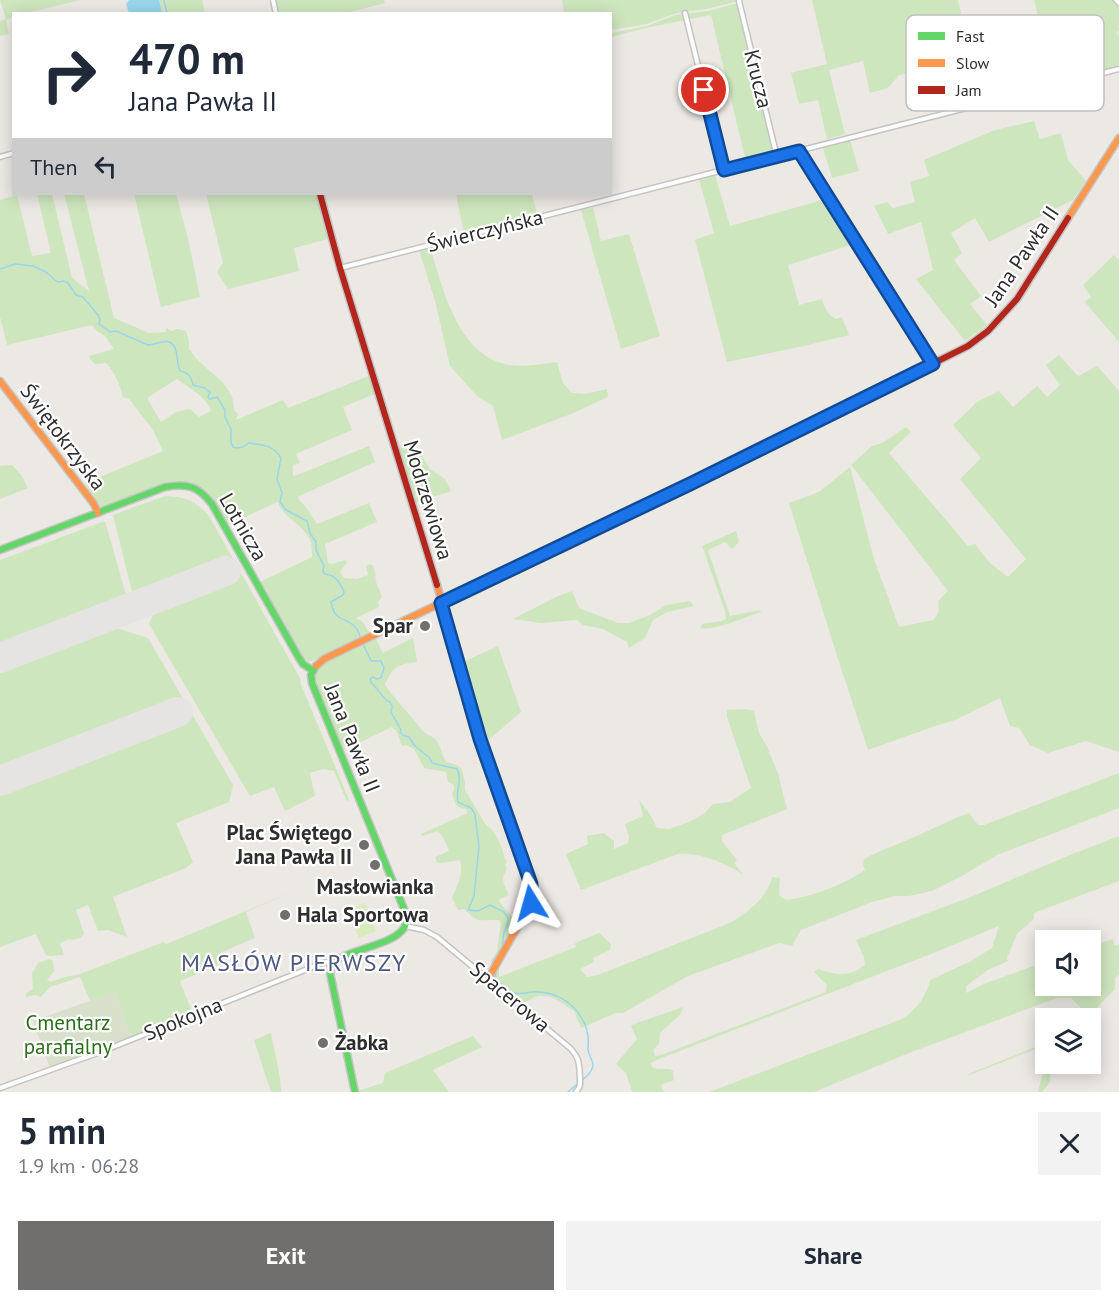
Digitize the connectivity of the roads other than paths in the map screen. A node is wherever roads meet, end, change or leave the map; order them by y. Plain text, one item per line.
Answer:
1 (739, 1) edge
2 (685, 13) dead end
3 (1119, 69) edge
4 (1104, 73) edge
5 (955, 111) edge
6 (1119, 138) edge
7 (799, 151) junction
8 (777, 157) junction
9 (724, 170) junction
10 (320, 195) edge
11 (340, 268) junction
12 (933, 364) junction
13 (0, 381) edge
14 (98, 513) junction
15 (0, 550) edge
16 (441, 603) junction
17 (312, 670) junction
18 (405, 926) junction
19 (331, 963) junction
20 (490, 977) junction
21 (0, 1088) edge
22 (354, 1092) edge
23 (576, 1092) edge

1 - 8 street, Krucza
2 - 9 street
3 - 4 street, Świerczyńska
5 - 7 street, Świerczyńska
6 - 12 street, Jana Pawła II
7 - 8 street, Świerczyńska
7 - 12 street
8 - 9 street, Świerczyńska
9 - 11 street, Świerczyńska
10 - 11 street, Modrzewiowa
11 - 16 street, Modrzewiowa
12 - 16 street, Jana Pawła II
13 - 14 street, Świętokrzyska
14 - 15 street, Lotnicza
14 - 17 street, Lotnicza
16 - 17 street, Jana Pawła II
16 - 20 street, Modrzewiowa
17 - 18 street, Jana Pawła II
18 - 19 street
18 - 20 street, Spacerowa
19 - 21 street, Spokojna
19 - 22 street
20 - 23 street, Spacerowa

